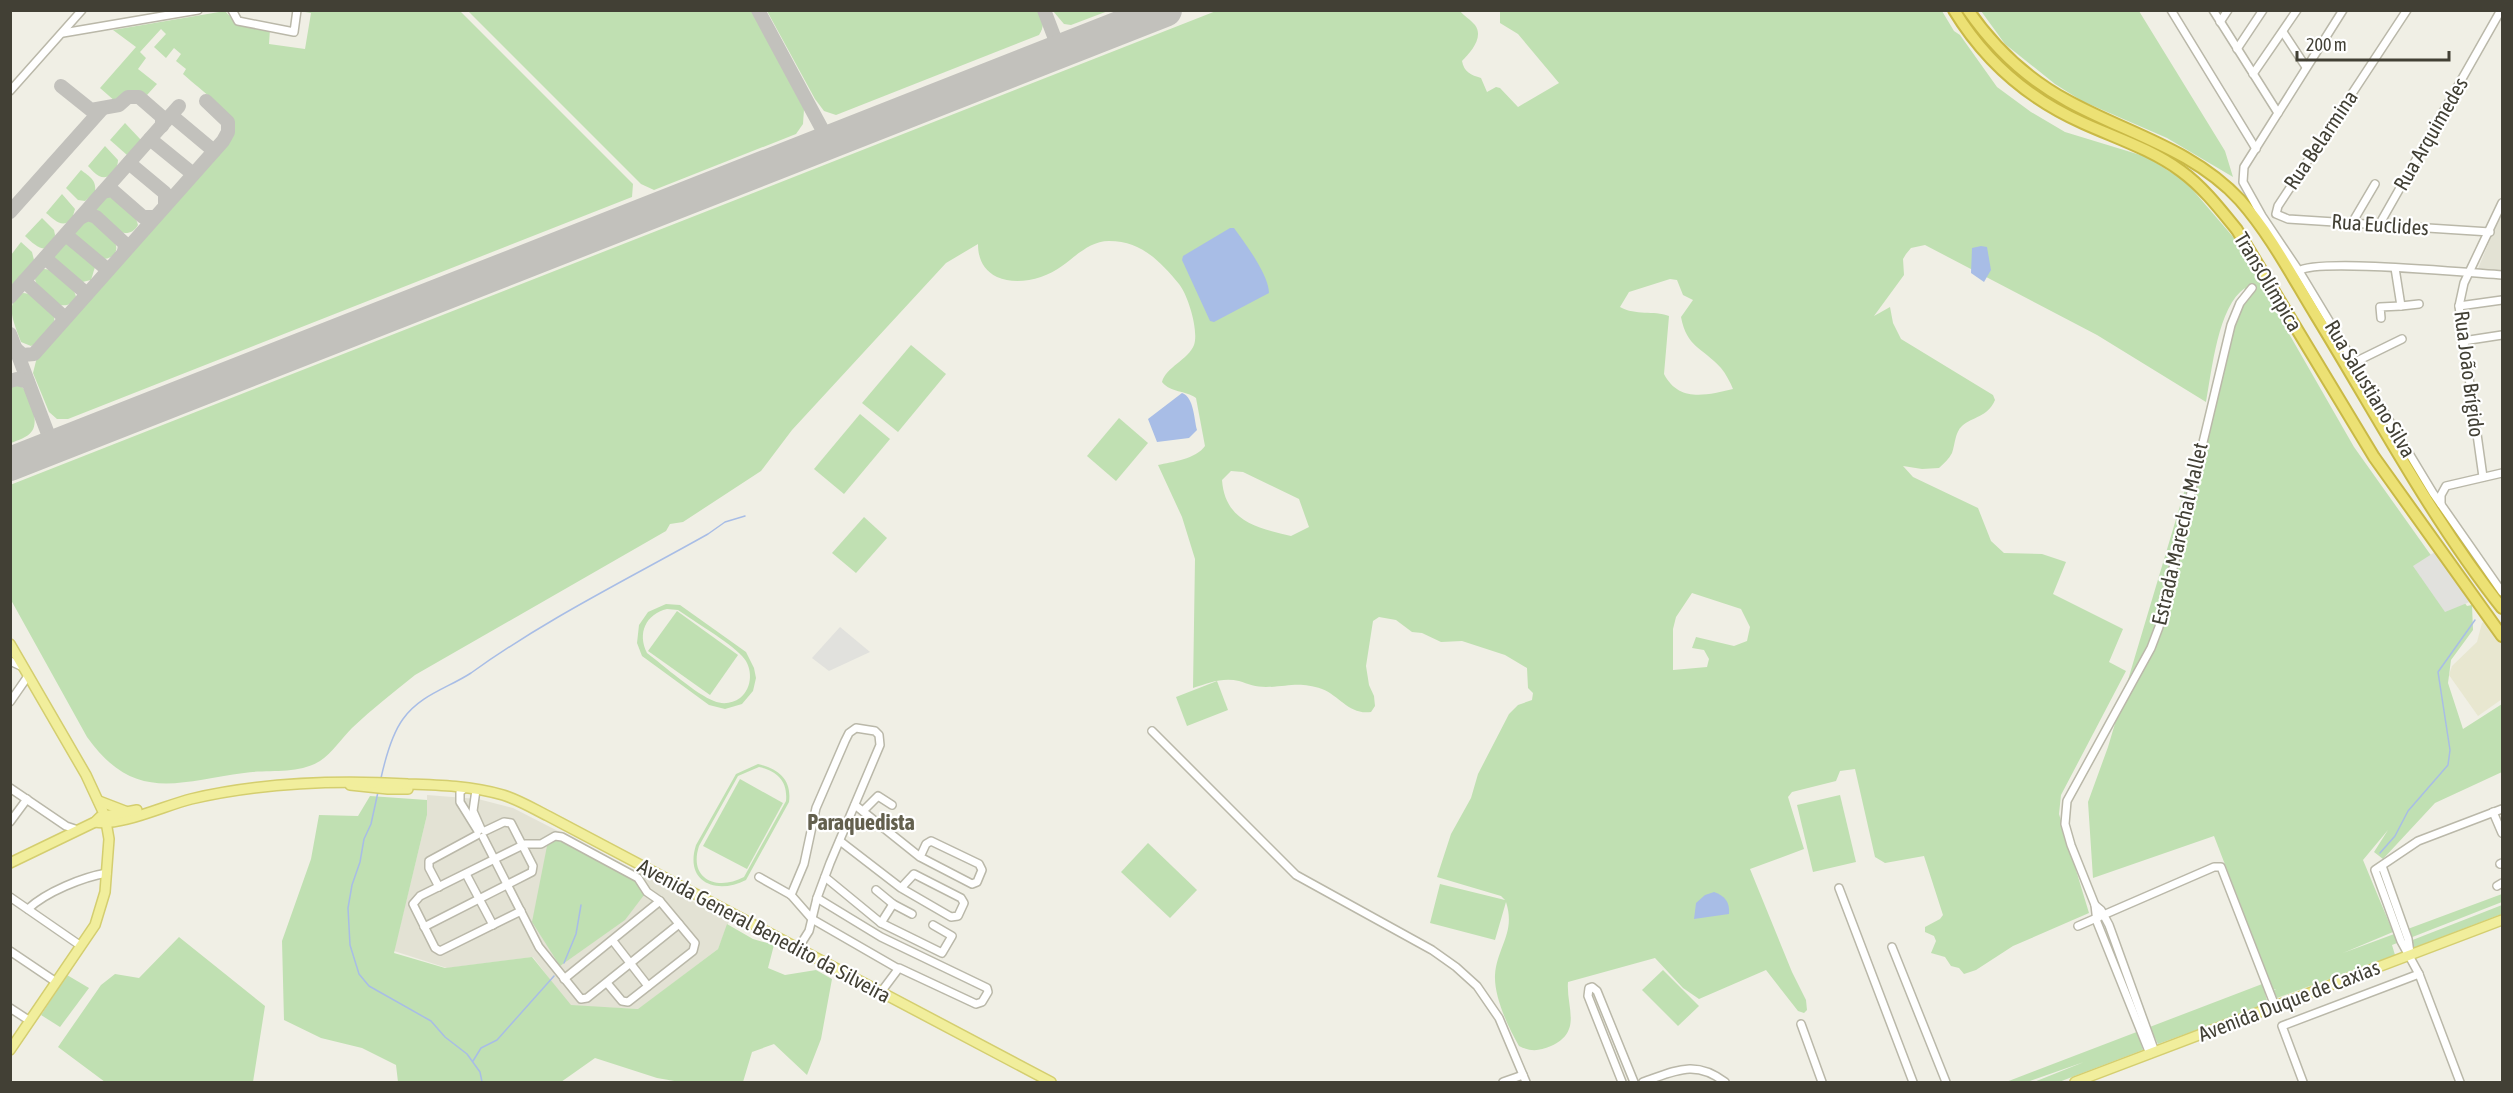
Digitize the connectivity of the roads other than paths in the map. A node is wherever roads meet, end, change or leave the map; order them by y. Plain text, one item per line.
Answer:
1 (82, 10) edge
2 (198, 10) edge
3 (232, 10) edge
4 (297, 10) edge
5 (1954, 10) edge
6 (1968, 10) edge
7 (2171, 10) edge
8 (2213, 10) edge
9 (2228, 10) edge
10 (2263, 10) edge
11 (2297, 10) edge
12 (2343, 10) edge
13 (2407, 10) edge
14 (2501, 10) edge
15 (2220, 22) junction
16 (2283, 32) junction
17 (63, 33) junction
18 (2237, 49) junction
19 (2306, 67) junction
20 (2253, 74) junction
21 (10, 91) edge
22 (2278, 113) junction
23 (2256, 149) junction
24 (2375, 184) dead end
25 (2502, 203) edge
26 (2276, 210) joint
27 (2499, 219) edge
28 (2352, 223) junction
29 (2379, 225) junction
30 (2490, 232) junction
31 (2395, 268) junction
32 (2299, 271) junction
33 (2469, 273) junction
34 (2502, 275) edge
35 (2252, 288) dead end
36 (2502, 300) edge
37 (2419, 304) dead end
38 (2401, 306) junction
39 (2459, 306) junction
40 (2381, 318) dead end
41 (2502, 335) edge
42 (2402, 339) dead end
43 (2463, 341) junction
44 (2355, 362) junction
45 (2354, 377) junction
46 (2502, 473) edge
47 (2482, 477) junction
48 (2433, 494) junction
49 (2447, 515) junction
50 (2502, 592) edge
51 (2502, 608) edge
52 (2502, 636) edge
53 (10, 644) edge
54 (10, 661) edge
55 (25, 672) junction
56 (10, 702) edge
57 (1152, 731) dead end
58 (10, 788) edge
59 (468, 790) junction
60 (27, 799) junction
61 (855, 805) junction
62 (892, 805) dead end
63 (165, 807) junction
64 (2502, 809) edge
65 (130, 811) junction
66 (863, 811) junction
67 (2493, 812) junction
68 (101, 816) junction
69 (10, 822) edge
70 (66, 831) junction
71 (481, 833) junction
72 (2502, 833) edge
73 (840, 841) junction
74 (522, 845) junction
75 (920, 857) junction
76 (494, 859) junction
77 (10, 863) edge
78 (107, 873) junction
79 (466, 873) junction
80 (759, 877) dead end
81 (825, 877) junction
82 (507, 885) junction
83 (439, 887) junction
84 (901, 888) junction
85 (1839, 888) dead end
86 (876, 890) dead end
87 (791, 896) junction
88 (10, 897) edge
89 (817, 898) junction
90 (480, 899) junction
91 (660, 901) junction
92 (893, 904) junction
93 (28, 909) junction
94 (521, 912) junction
95 (912, 914) dead end
96 (2099, 915) junction
97 (812, 919) junction
98 (2502, 920) edge
99 (881, 923) junction
100 (679, 924) junction
101 (492, 925) junction
102 (933, 925) dead end
103 (2078, 926) dead end
104 (424, 927) junction
105 (613, 941) junction
106 (81, 946) junction
107 (1892, 947) dead end
108 (797, 950) junction
109 (10, 951) edge
110 (2410, 955) junction
111 (631, 963) junction
112 (897, 968) junction
113 (2419, 974) junction
114 (564, 979) junction
115 (56, 982) junction
116 (607, 983) junction
117 (648, 986) junction
118 (880, 992) junction
119 (2275, 1006) junction
120 (10, 1008) edge
121 (30, 1021) junction
122 (1802, 1024) dead end
123 (1616, 1037) junction
124 (1605, 1040) junction
125 (10, 1050) edge
126 (2153, 1053) junction
127 (1523, 1075) junction
128 (1051, 1083) edge
129 (1503, 1083) edge
130 (1526, 1083) edge
131 (1622, 1083) edge
132 (1634, 1083) edge
133 (1643, 1083) edge
134 (1725, 1083) edge
135 (1822, 1083) edge
136 (1913, 1083) edge
137 (1946, 1083) edge
138 (2075, 1083) edge
139 (2303, 1083) edge
140 (2460, 1083) edge

1 - 17 street
2 - 17 street
3 - 4 street
5 - 52 highway, TransOlímpica
6 - 45 highway, TransOlímpica
7 - 23 street
8 - 15 street
9 - 15 street
10 - 18 street
11 - 16 street
12 - 19 street
13 - 26 street, Rua Belarmina
14 - 29 street, Rua Arquimedes
15 - 18 street
16 - 19 street
16 - 20 street
17 - 21 street
18 - 20 street
19 - 22 street
20 - 22 street
22 - 23 street
23 - 32 street, Rua Salustiano Silva
24 - 28 street
25 - 27 street
26 - 28 street, Rua Euclides
27 - 30 street
28 - 29 street, Rua Euclides
29 - 30 street, Rua Euclides
30 - 33 street
31 - 32 street
31 - 33 street
31 - 38 street
32 - 44 street, Rua Salustiano Silva
33 - 34 street
33 - 39 street, Rua João Brígido
35 - 96 street, Estrada Marechal Mallet
36 - 39 street
37 - 38 street
38 - 40 street
39 - 43 street, Rua João Brígido
41 - 43 street
42 - 44 street
43 - 47 street, Rua João Brígido
44 - 48 street, Rua Salustiano Silva
45 - 48 highway
45 - 51 highway, TransOlímpica
46 - 47 street
47 - 49 street
48 - 49 street, Rua Salustiano Silva
49 - 50 street, Rua Salustiano Silva
53 - 55 main road
54 - 55 street
55 - 56 street
55 - 68 main road
57 - 127 street
58 - 60 street
59 - 63 main road, Avenida General Benedito da Silveira
59 - 71 street
59 - 71 street
59 - 108 main road, Avenida General Benedito da Silveira
60 - 69 street
60 - 70 street
61 - 66 street
61 - 73 street
61 - 87 street
62 - 66 street
63 - 65 main road, Avenida General Benedito da Silveira
63 - 68 main road, Avenida General Benedito da Silveira
64 - 67 street
65 - 68 main road, Avenida General Benedito da Silveira
65 - 68 main road
66 - 75 street
67 - 72 street
67 - 110 street
68 - 70 main road
68 - 78 main road
70 - 77 main road
71 - 74 street
71 - 76 street
71 - 83 street
73 - 81 street
73 - 84 street
74 - 76 street
74 - 82 street
74 - 91 street
75 - 75 street
76 - 79 street
76 - 82 street
78 - 93 street
78 - 106 main road
79 - 83 street
79 - 90 street
80 - 87 street
81 - 89 street
81 - 99 street
82 - 90 street
82 - 94 street
83 - 104 street
84 - 84 street
85 - 136 street
86 - 92 street
87 - 97 street
88 - 93 street
89 - 97 street
89 - 112 street
90 - 101 street
90 - 104 street
91 - 100 street
91 - 105 street
92 - 95 street
92 - 99 street
93 - 106 street
94 - 101 street
94 - 114 street
96 - 103 street
96 - 119 street
96 - 126 street, Estrada Marechal Mallet
97 - 108 street
97 - 112 street
98 - 110 main road, Avenida Duque de Caxias
99 - 102 street
100 - 111 street
100 - 117 street
101 - 104 street
105 - 111 street
105 - 114 street
106 - 115 main road
107 - 137 street
108 - 118 main road, Avenida General Benedito da Silveira
109 - 115 street
110 - 113 street
110 - 119 main road, Avenida Duque de Caxias
111 - 116 street
111 - 117 street
112 - 118 street
113 - 139 street
113 - 140 street
114 - 116 street
115 - 121 main road
116 - 117 street
118 - 128 main road, Avenida General Benedito da Silveira
119 - 126 main road, Avenida Duque de Caxias
120 - 121 street
121 - 125 main road
122 - 135 street
123 - 124 street
123 - 124 street
123 - 132 street
124 - 131 street
126 - 138 main road, Avenida Duque de Caxias
127 - 129 street
127 - 130 street
133 - 134 street

